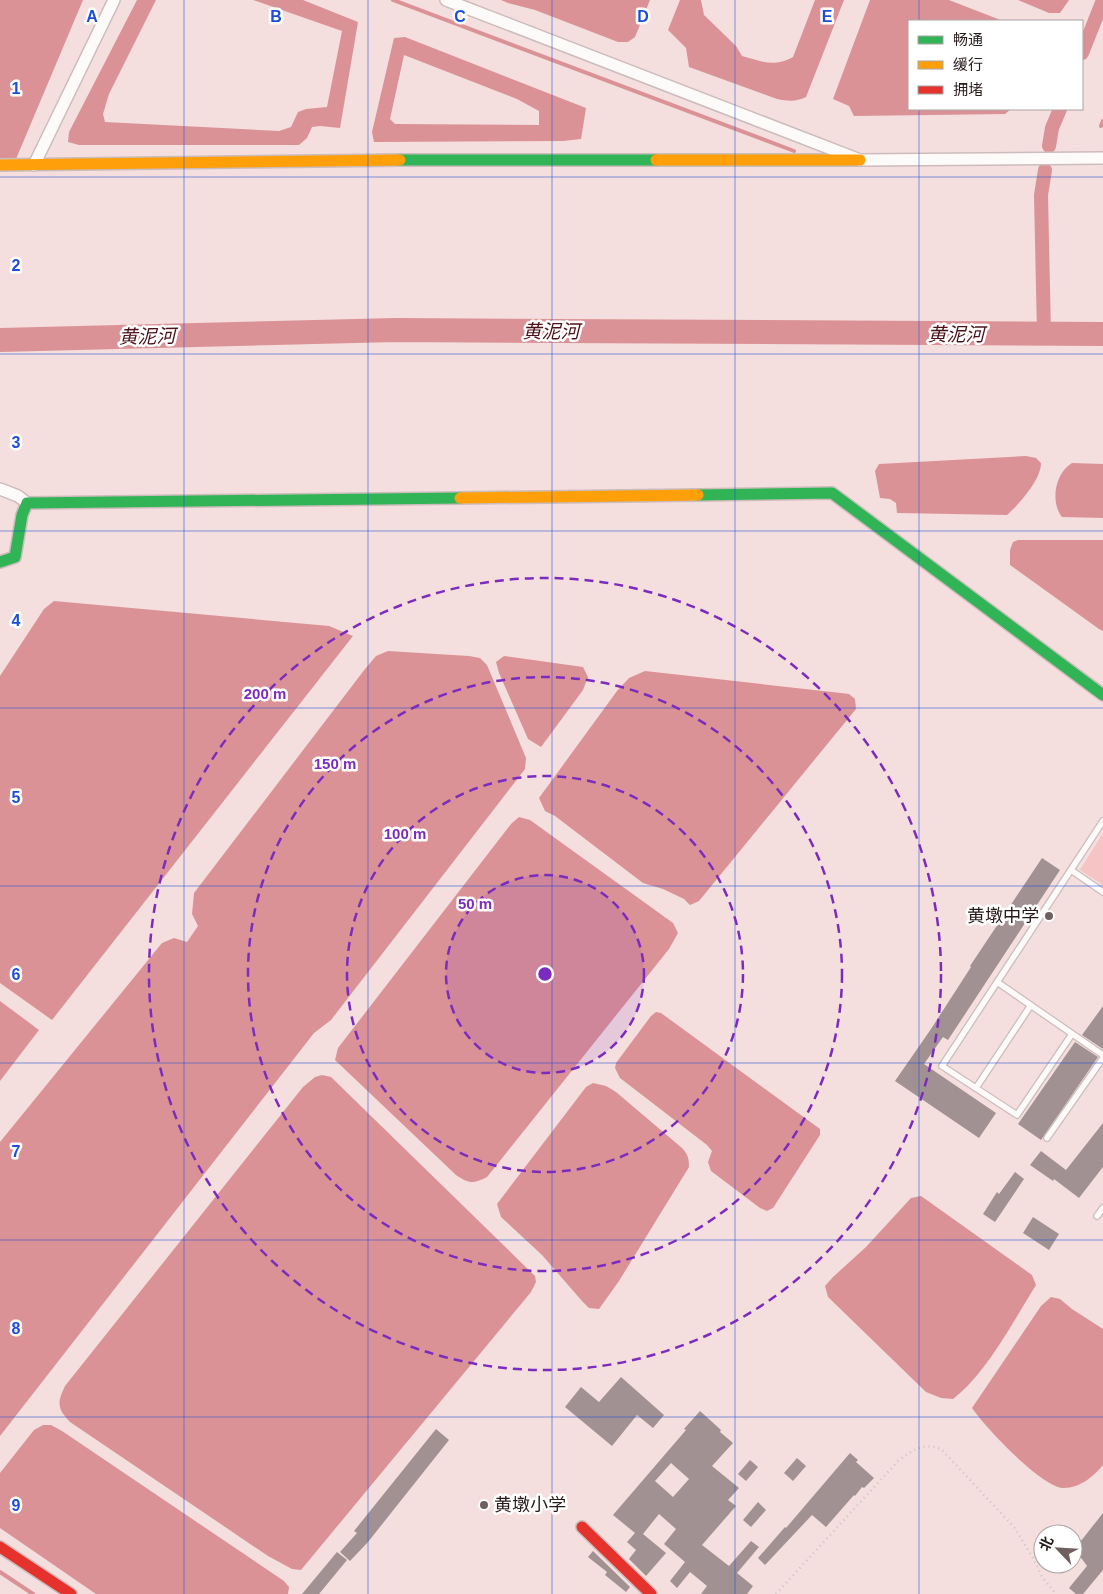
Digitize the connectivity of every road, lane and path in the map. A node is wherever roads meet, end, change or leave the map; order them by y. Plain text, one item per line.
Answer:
1 (114, 0) edge
2 (446, 0) edge
3 (1103, 158) edge
4 (860, 160) junction
5 (0, 165) edge
6 (34, 165) junction
7 (0, 489) edge
8 (27, 503) junction
9 (0, 562) edge
10 (1103, 695) edge
11 (1103, 821) edge
12 (1071, 870) junction
13 (1103, 892) edge
14 (997, 982) junction
15 (1031, 1005) junction
16 (1072, 1034) junction
17 (1103, 1057) edge
18 (976, 1088) junction
19 (1047, 1138) dead end
20 (1103, 1208) edge
21 (1097, 1216) dead end
22 (582, 1527) dead end
23 (0, 1547) edge
24 (71, 1594) edge
25 (652, 1594) edge
26 (776, 1594) edge
27 (1056, 1594) edge

1 - 6 street
2 - 4 street
3 - 4 street
4 - 6 street
5 - 6 street
7 - 8 street
8 - 9 street
8 - 10 street
11 - 12 lane
12 - 13 lane
12 - 14 lane
14 - 15 lane
14 - 18 lane
15 - 16 lane
15 - 18 lane
16 - 17 lane
16 - 18 lane
17 - 19 lane
20 - 21 lane
22 - 25 street
23 - 24 street
26 - 27 path

